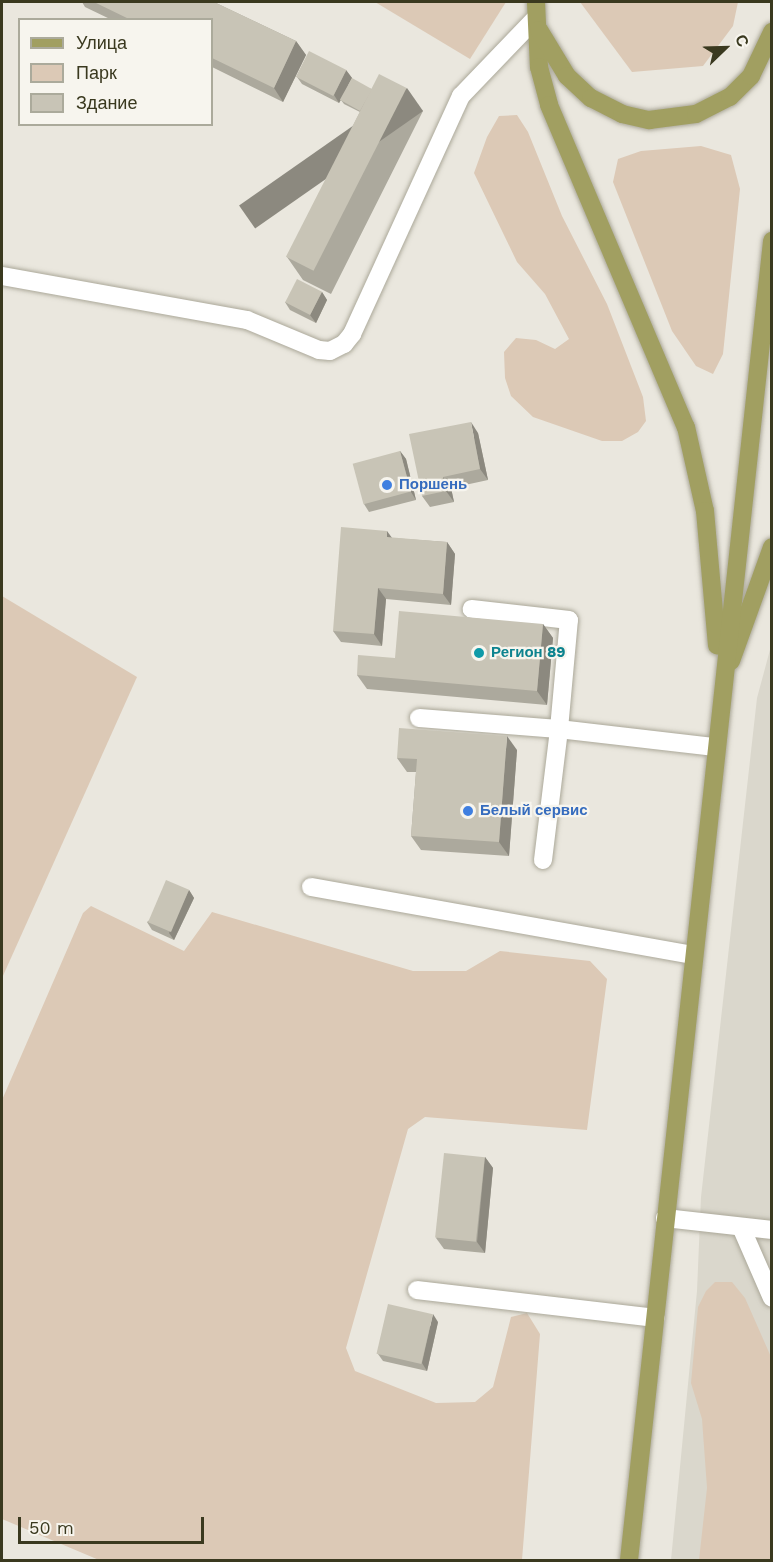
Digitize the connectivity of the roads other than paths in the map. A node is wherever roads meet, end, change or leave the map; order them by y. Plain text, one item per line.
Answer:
1 (535, 10) edge
2 (771, 32) edge
3 (771, 241) edge
4 (2, 276) edge
5 (771, 547) edge
6 (472, 609) dead end
7 (720, 691) junction
8 (419, 718) dead end
9 (559, 729) junction
10 (715, 747) junction
11 (543, 860) dead end
12 (311, 887) dead end
13 (693, 955) junction
14 (665, 1218) junction
15 (741, 1227) junction
16 (771, 1230) edge
17 (417, 1290) dead end
18 (771, 1298) edge
19 (655, 1318) junction
20 (629, 1560) edge

1 - 2 main road
1 - 4 lane
1 - 7 main road
3 - 7 main road
5 - 7 main road
6 - 9 lane
7 - 10 main road
8 - 9 lane
9 - 10 lane
9 - 11 lane
10 - 13 main road
12 - 13 lane
13 - 14 main road
14 - 15 lane
14 - 19 main road
15 - 16 lane
15 - 18 lane
17 - 19 lane
19 - 20 main road

